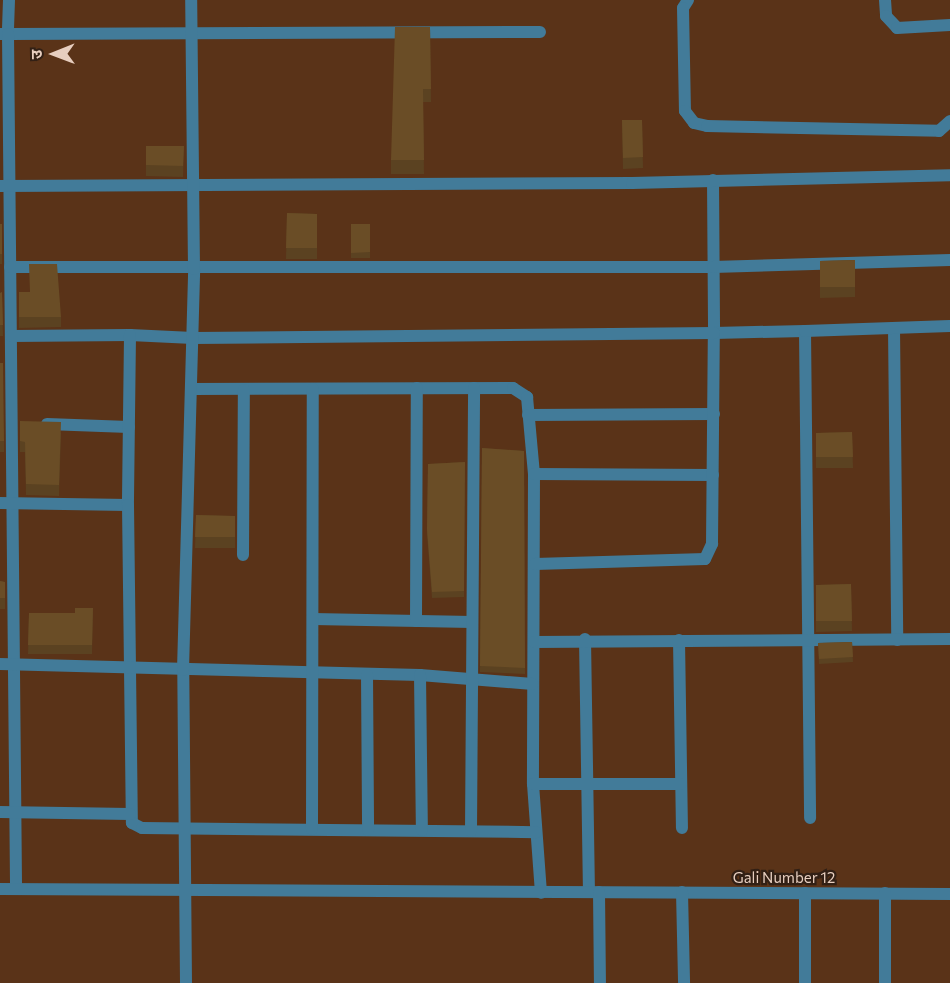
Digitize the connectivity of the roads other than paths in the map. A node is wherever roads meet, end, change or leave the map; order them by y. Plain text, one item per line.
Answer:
1 (9, 0) edge
2 (191, 0) edge
3 (688, 0) edge
4 (885, 0) edge
5 (950, 25) edge
6 (191, 31) junction
7 (540, 32) dead end
8 (4, 34) edge
9 (950, 121) edge
10 (950, 175) edge
11 (713, 180) junction
12 (4, 186) edge
13 (193, 187) junction
14 (950, 260) edge
15 (10, 267) junction
16 (713, 267) junction
17 (194, 269) junction
18 (950, 326) edge
19 (894, 328) junction
20 (806, 331) junction
21 (714, 333) junction
22 (130, 335) junction
23 (193, 338) junction
24 (7, 342) edge
25 (417, 388) junction
26 (474, 388) junction
27 (192, 389) junction
28 (313, 389) junction
29 (244, 390) junction
30 (714, 414) junction
31 (528, 415) junction
32 (25, 424) junction
33 (129, 427) junction
34 (534, 474) junction
35 (713, 475) junction
36 (0, 503) edge
37 (15, 503) junction
38 (128, 505) junction
39 (243, 555) dead end
40 (535, 564) junction
41 (0, 584) edge
42 (14, 585) junction
43 (313, 619) junction
44 (416, 621) junction
45 (472, 622) junction
46 (585, 639) junction
47 (950, 639) edge
48 (679, 640) junction
49 (897, 640) junction
50 (534, 642) junction
51 (808, 642) junction
52 (0, 664) edge
53 (14, 664) junction
54 (129, 668) junction
55 (183, 670) junction
56 (313, 675) junction
57 (367, 675) junction
58 (420, 675) junction
59 (470, 680) junction
60 (533, 684) junction
61 (534, 784) junction
62 (587, 784) junction
63 (681, 784) junction
64 (0, 812) edge
65 (16, 813) junction
66 (130, 814) junction
67 (810, 819) dead end
68 (185, 828) junction
69 (682, 828) dead end
70 (312, 829) junction
71 (368, 830) junction
72 (422, 830) junction
73 (471, 831) junction
74 (536, 832) junction
75 (0, 889) edge
76 (16, 889) junction
77 (185, 890) junction
78 (594, 892) junction
79 (682, 892) junction
80 (541, 893) junction
81 (805, 893) junction
82 (885, 893) junction
83 (950, 894) edge
84 (186, 983) edge
85 (600, 983) edge
86 (684, 983) edge
87 (805, 983) edge
88 (885, 983) edge

1 - 8 street
2 - 6 street
3 - 9 street
4 - 5 street
6 - 7 street
6 - 8 street
6 - 13 street
8 - 12 street
10 - 11 street
11 - 13 street
11 - 16 street
12 - 13 street
12 - 15 street
13 - 17 street
14 - 16 street
15 - 17 street
15 - 24 street
16 - 17 street
16 - 21 street
17 - 23 street
18 - 19 street
19 - 20 street
19 - 49 street
20 - 21 street
20 - 51 street
21 - 23 street
21 - 30 street
22 - 23 street
22 - 24 street
22 - 33 street
23 - 27 street
24 - 32 street
25 - 26 street
25 - 28 street
25 - 44 street
26 - 31 street
26 - 45 street
27 - 29 street
27 - 55 street
28 - 29 street
28 - 43 street
29 - 39 street
30 - 31 street
30 - 35 street
31 - 34 street
32 - 33 street
32 - 37 street
33 - 38 street
34 - 35 street
34 - 40 street
35 - 40 street
36 - 37 street
37 - 38 street
37 - 42 street
38 - 54 street
40 - 50 street
41 - 42 street
42 - 53 street
43 - 44 street
43 - 56 street
44 - 45 street
45 - 59 street
46 - 48 street
46 - 50 street
46 - 62 street
47 - 49 street
48 - 51 street
48 - 63 street
49 - 51 street
50 - 60 street
51 - 67 street
52 - 53 street
53 - 54 street
53 - 65 street
54 - 55 street
54 - 66 street
55 - 56 street
55 - 68 street
56 - 57 street
56 - 70 street
57 - 58 street
57 - 71 street
58 - 59 street
58 - 72 street
59 - 60 street
59 - 73 street
60 - 61 street
61 - 62 street
61 - 74 street
62 - 63 street
62 - 78 street
63 - 69 street
64 - 65 street
65 - 66 street
65 - 76 street
66 - 68 street
68 - 70 street
68 - 77 street
70 - 71 street
71 - 72 street
72 - 73 street
73 - 74 street
74 - 80 street
75 - 76 street, Gali Number 12
76 - 77 street, Gali Number 12
77 - 80 street, Gali Number 12
77 - 84 street
78 - 79 street, Gali Number 12
78 - 80 street, Gali Number 12
78 - 85 street
79 - 81 street, Gali Number 12
79 - 86 street
81 - 82 street, Gali Number 12
81 - 87 street
82 - 83 street, Gali Number 12
82 - 88 street

